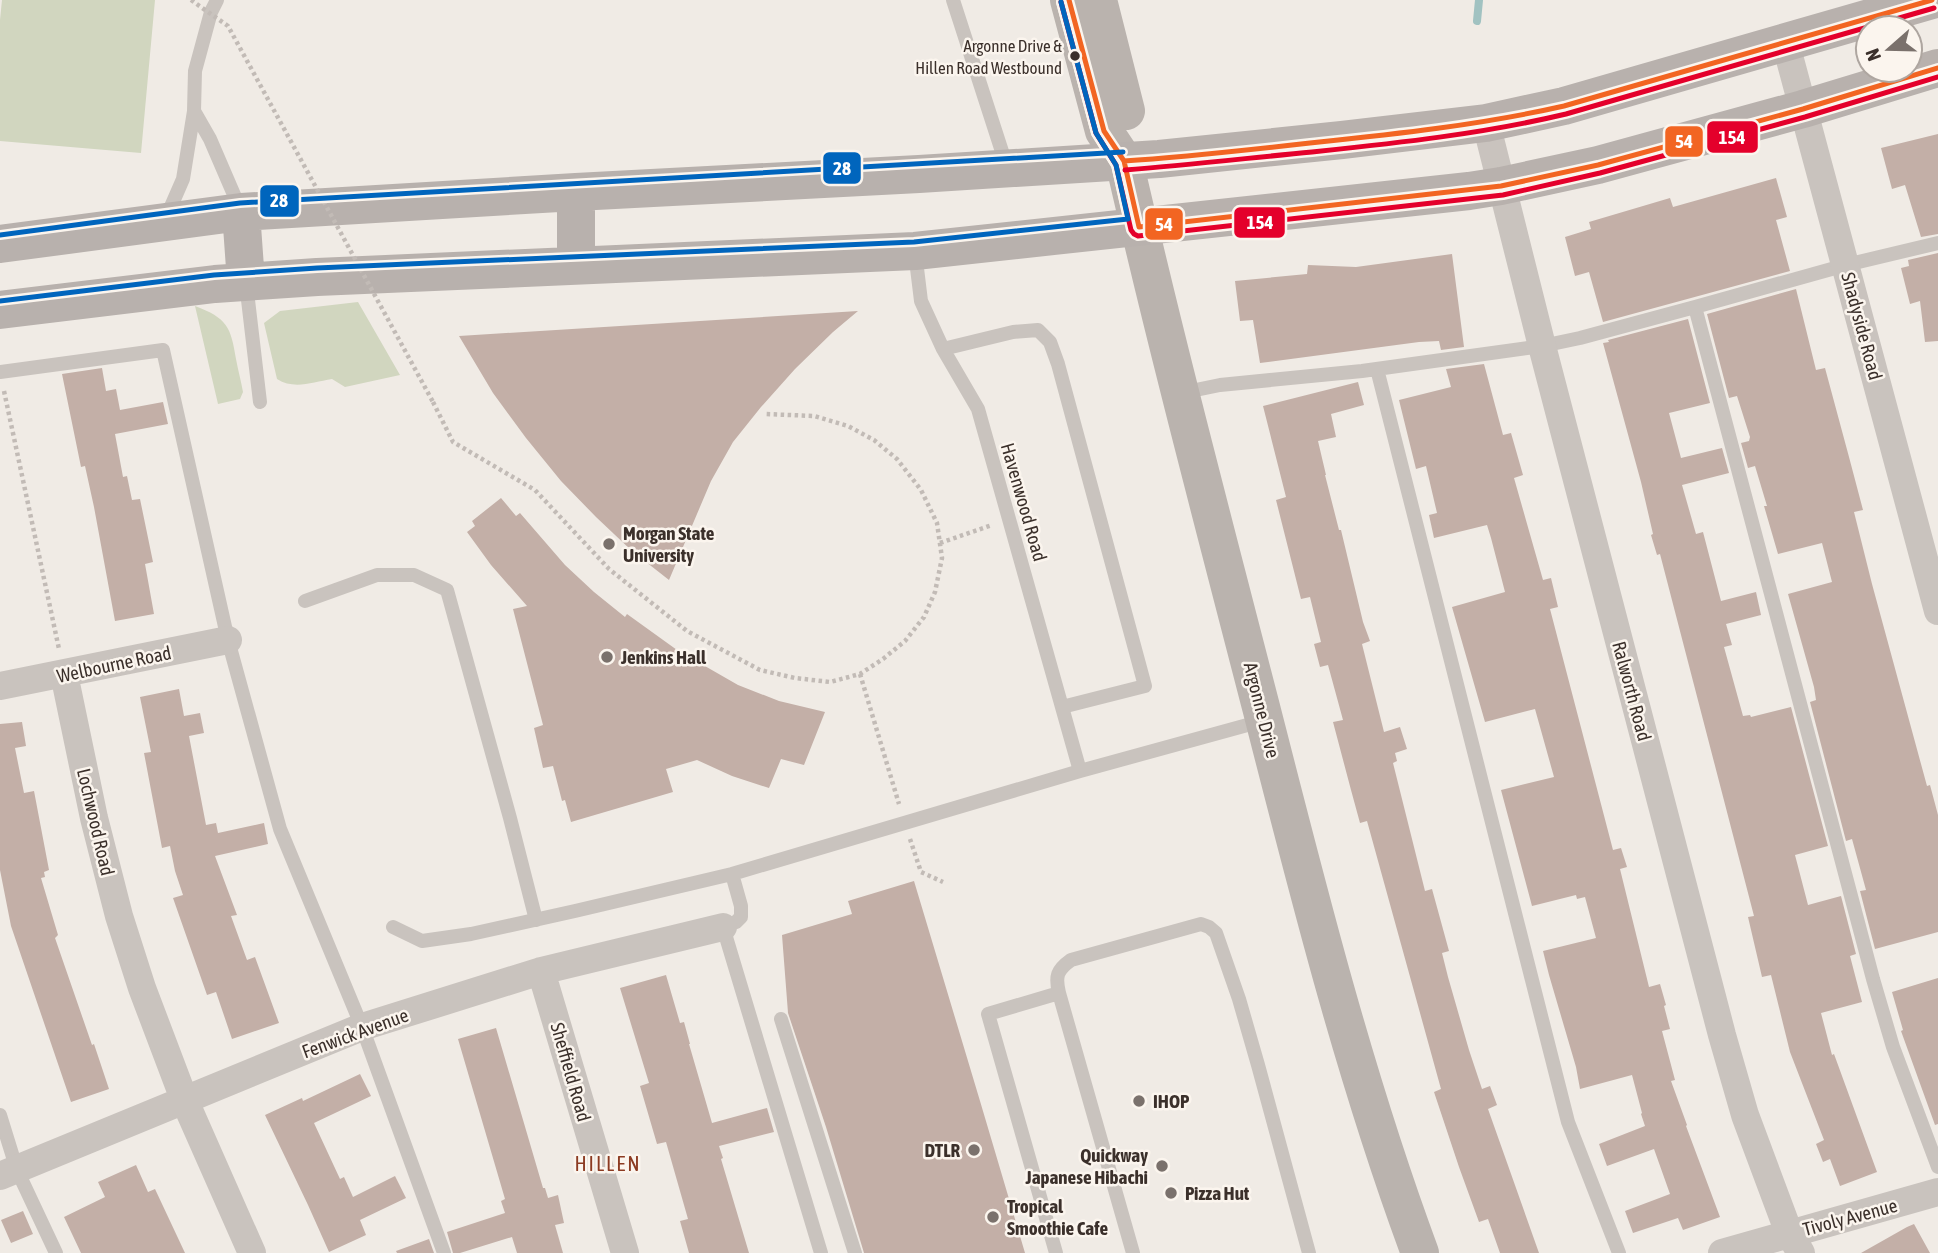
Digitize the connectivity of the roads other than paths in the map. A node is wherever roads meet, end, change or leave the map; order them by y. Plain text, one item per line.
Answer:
1 (217, 0) edge
2 (953, 0) edge
3 (1069, 0) edge
4 (1098, 0) edge
5 (1932, 0) edge
6 (1785, 41) junction
7 (1938, 68) edge
8 (1803, 108) junction
9 (194, 111) junction
10 (1486, 123) junction
11 (1124, 161) junction
12 (1007, 168) junction
13 (1501, 186) junction
14 (576, 192) junction
15 (241, 212) junction
16 (163, 222) junction
17 (1139, 227) junction
18 (1938, 243) edge
19 (0, 244) edge
20 (915, 251) junction
21 (576, 265) junction
22 (1846, 265) junction
23 (246, 282) junction
24 (1695, 307) junction
25 (0, 310) edge
26 (1542, 346) junction
27 (943, 349) junction
28 (1377, 369) junction
29 (0, 372) edge
30 (1180, 393) junction
31 (260, 402) dead end
32 (305, 601) dead end
33 (1938, 611) edge
34 (228, 640) junction
35 (64, 674) junction
36 (0, 686) edge
37 (1062, 707) junction
38 (1264, 720) junction
39 (1080, 771) junction
40 (732, 874) junction
41 (536, 920) junction
42 (393, 927) dead end
43 (723, 927) junction
44 (541, 971) junction
45 (1059, 993) junction
46 (781, 1019) dead end
47 (362, 1027) junction
48 (184, 1099) junction
49 (0, 1115) edge
50 (1938, 1167) edge
51 (8, 1173) edge
52 (1938, 1192) edge
53 (1795, 1243) edge
54 (57, 1253) edge
55 (252, 1253) edge
56 (444, 1253) edge
57 (625, 1253) edge
58 (821, 1253) edge
59 (855, 1253) edge
60 (1056, 1253) edge
61 (1133, 1253) edge
62 (1309, 1253) edge
63 (1420, 1253) edge
64 (1619, 1253) edge
65 (1722, 1253) edge

1 - 9 lane
2 - 12 lane
3 - 11 main road, Argonne Drive
4 - 11 main road, Argonne Drive
5 - 6 main road
6 - 8 street, Shadyside Road
6 - 10 main road
7 - 8 main road
8 - 13 main road
8 - 22 street, Shadyside Road
9 - 15 lane
9 - 16 lane
10 - 11 main road
10 - 13 street, Ralworth Road
11 - 12 main road
11 - 17 main road, Argonne Drive
12 - 14 main road
13 - 17 main road
13 - 26 street, Ralworth Road
14 - 15 main road
14 - 21 main road
15 - 16 main road
15 - 23 main road
16 - 19 main road
17 - 20 main road
17 - 30 main road, Argonne Drive
18 - 22 lane
20 - 21 main road
20 - 27 lane, Havenwood Road
21 - 23 main road
22 - 24 lane
22 - 33 street, Shadyside Road
23 - 25 main road
23 - 31 lane
24 - 26 lane
24 - 50 lane
26 - 28 lane
26 - 53 street, Ralworth Road
27 - 37 lane, Havenwood Road
27 - 37 lane
28 - 30 lane
28 - 64 lane
29 - 34 lane
30 - 38 main road, Argonne Drive
32 - 41 lane
34 - 35 street, Welbourne Road
34 - 47 lane
35 - 36 street, Welbourne Road
35 - 48 street, Lochwood Road
37 - 39 lane, Havenwood Road
38 - 39 lane
38 - 63 main road, Argonne Drive
39 - 40 lane
40 - 41 lane
40 - 43 lane
41 - 42 lane
43 - 44 street, Fenwick Avenue
43 - 58 lane
44 - 47 street, Fenwick Avenue
44 - 57 street, Sheffield Road
45 - 60 lane
45 - 61 lane
45 - 62 lane
46 - 59 lane
47 - 48 street, Fenwick Avenue
47 - 56 lane
48 - 51 street, Fenwick Avenue
48 - 55 street, Lochwood Road
49 - 51 lane
51 - 54 lane
52 - 53 street, Tivoly Avenue
53 - 65 street, Tivoly Avenue

